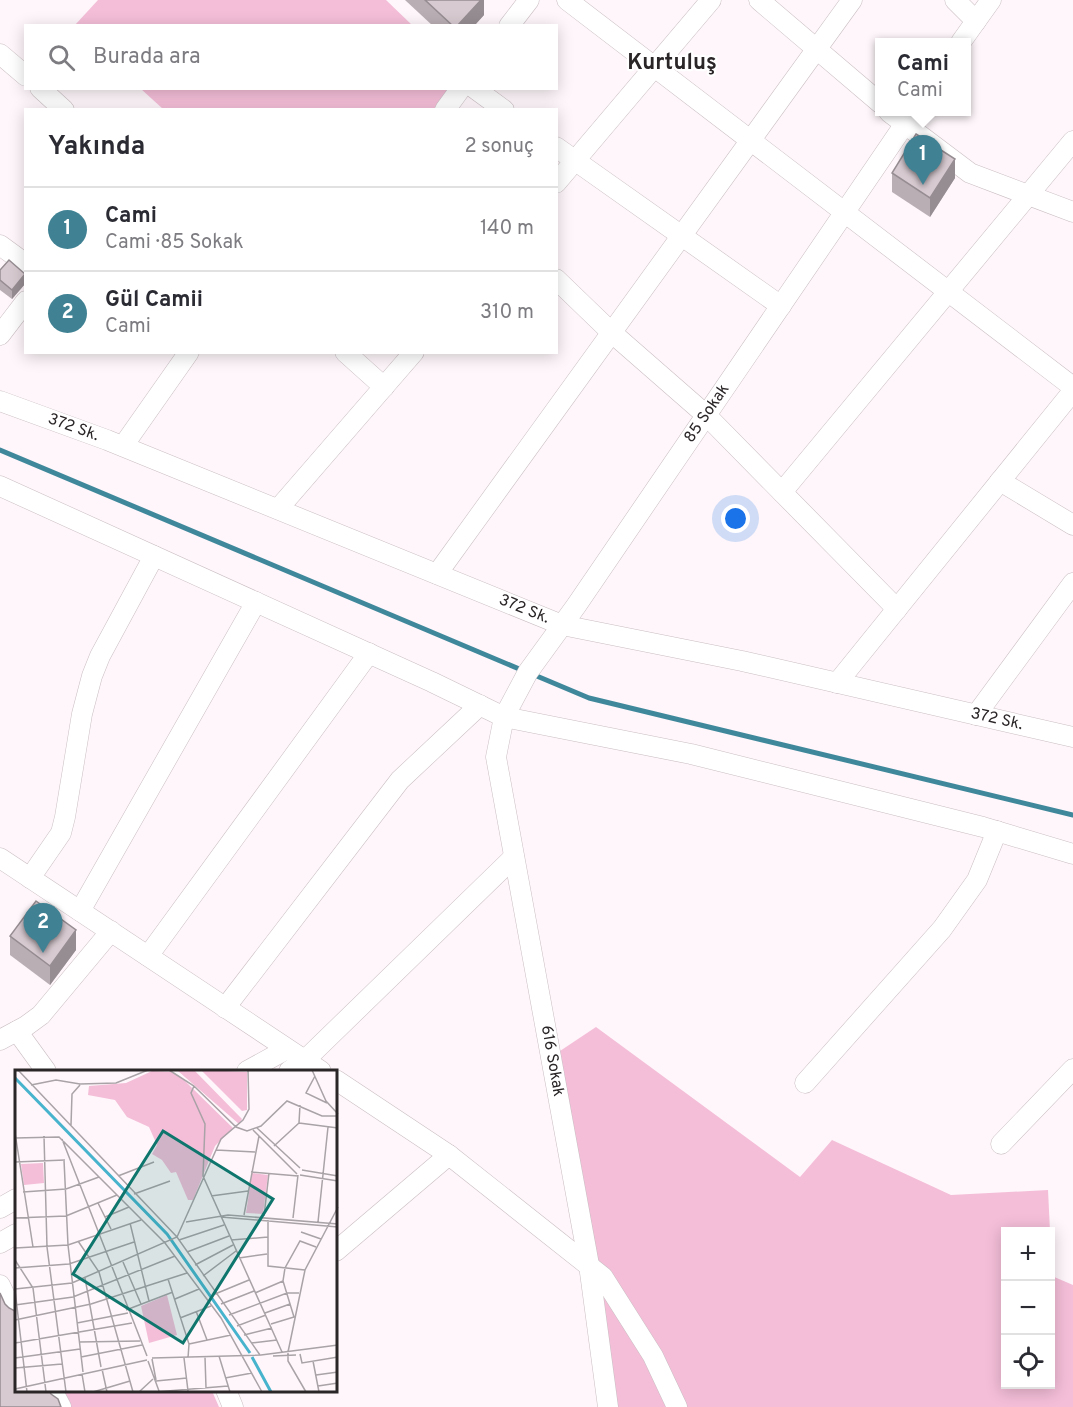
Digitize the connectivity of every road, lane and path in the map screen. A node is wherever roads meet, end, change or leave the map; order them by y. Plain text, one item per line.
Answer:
1 (529, 0) edge
2 (567, 0) edge
3 (711, 0) edge
4 (759, 0) edge
5 (852, 0) edge
6 (955, 0) edge
7 (991, 0) edge
8 (976, 21) junction
9 (511, 24) edge
10 (964, 38) edge
11 (817, 50) junction
12 (0, 54) edge
13 (654, 67) junction
14 (24, 74) edge
15 (42, 90) edge
16 (460, 90) edge
17 (477, 90) edge
18 (875, 101) edge
19 (62, 108) edge
20 (446, 108) edge
21 (501, 108) edge
22 (902, 116) edge
23 (749, 140) junction
24 (1073, 141) edge
25 (558, 148) edge
26 (575, 160) junction
27 (558, 181) edge
28 (1029, 195) junction
29 (1073, 212) edge
30 (844, 213) junction
31 (681, 236) junction
32 (0, 245) edge
33 (24, 263) edge
34 (558, 281) edge
35 (947, 291) junction
36 (24, 304) edge
37 (780, 306) junction
38 (611, 332) junction
39 (0, 335) edge
40 (188, 354) edge
41 (347, 354) edge
42 (412, 354) edge
43 (384, 387) junction
44 (1073, 387) edge
45 (1073, 391) edge
46 (0, 401) edge
47 (706, 415) junction
48 (123, 446) junction
49 (1000, 481) junction
50 (0, 486) edge
51 (782, 492) junction
52 (278, 509) junction
53 (1073, 525) edge
54 (154, 556) junction
55 (437, 574) junction
56 (1073, 583) edge
57 (256, 602) junction
58 (897, 609) junction
59 (562, 625) junction
60 (369, 653) junction
61 (837, 683) junction
62 (480, 705) junction
63 (976, 715) junction
64 (504, 717) junction
65 (1073, 737) edge
66 (997, 831) junction
67 (1073, 854) edge
68 (514, 857) junction
69 (0, 858) edge
70 (30, 878) junction
71 (80, 911) junction
72 (111, 931) junction
73 (148, 956) junction
74 (225, 1008) junction
75 (15, 1032) edge
76 (287, 1049) junction
77 (296, 1066) edge
78 (1073, 1069) edge
79 (45, 1070) edge
80 (249, 1070) edge
81 (316, 1070) edge
82 (338, 1081) edge
83 (805, 1083) dead end
84 (1001, 1144) dead end
85 (449, 1155) junction
86 (15, 1200) edge
87 (0, 1208) edge
88 (15, 1235) edge
89 (0, 1244) edge
90 (338, 1249) edge
91 (589, 1265) junction
92 (0, 1285) edge
93 (15, 1316) edge
94 (53, 1392) edge
95 (227, 1392) edge
96 (61, 1407) edge
97 (233, 1407) edge
98 (608, 1407) edge
99 (676, 1407) edge

1 - 9 street
2 - 13 street
3 - 13 street
4 - 11 street
5 - 11 street
6 - 8 street
7 - 8 street
8 - 10 street
11 - 18 street
11 - 23 street
12 - 14 street
13 - 23 street
13 - 26 street
15 - 19 street
16 - 20 street
17 - 21 street
22 - 28 street
22 - 30 street, 85 Sokak
23 - 30 street
23 - 31 street
24 - 28 street
25 - 26 street
26 - 27 street
26 - 31 street
28 - 29 street
28 - 35 street
30 - 35 street
30 - 37 street, 85 Sokak
31 - 37 street
31 - 38 street
32 - 33 street
34 - 38 street
35 - 44 street
35 - 51 street
36 - 39 street
37 - 47 street, 85 Sokak
38 - 47 street
38 - 55 street
40 - 48 street
41 - 43 street
42 - 43 street
43 - 52 street
45 - 49 street
46 - 48 street, 372 Sk.
47 - 51 street
47 - 59 street, 85 Sokak
48 - 52 street, 372 Sk.
49 - 53 street
49 - 58 street
50 - 54 street
51 - 58 street
52 - 55 street, 372 Sk.
54 - 57 street
54 - 70 street
55 - 59 street, 372 Sk.
56 - 63 street
57 - 60 street
57 - 71 street
58 - 61 street
59 - 61 street, 372 Sk.
59 - 64 street, 85 Sokak
60 - 62 street
60 - 73 street
61 - 63 street, 372 Sk.
62 - 64 street
62 - 74 street
63 - 65 street, 372 Sk.
64 - 66 street
64 - 68 street, 616 Sokak
66 - 67 street
66 - 83 street
68 - 77 street
68 - 91 street, 616 Sokak
69 - 70 street
70 - 71 street
71 - 72 street
72 - 73 street
72 - 75 street
73 - 74 street
74 - 76 street
75 - 79 street
76 - 77 street
76 - 80 street
77 - 81 street
78 - 84 street
82 - 85 street
85 - 90 street
85 - 91 street
86 - 87 street
88 - 89 street
91 - 98 street, 616 Sokak
91 - 99 street
92 - 93 street
94 - 96 street
95 - 97 street

